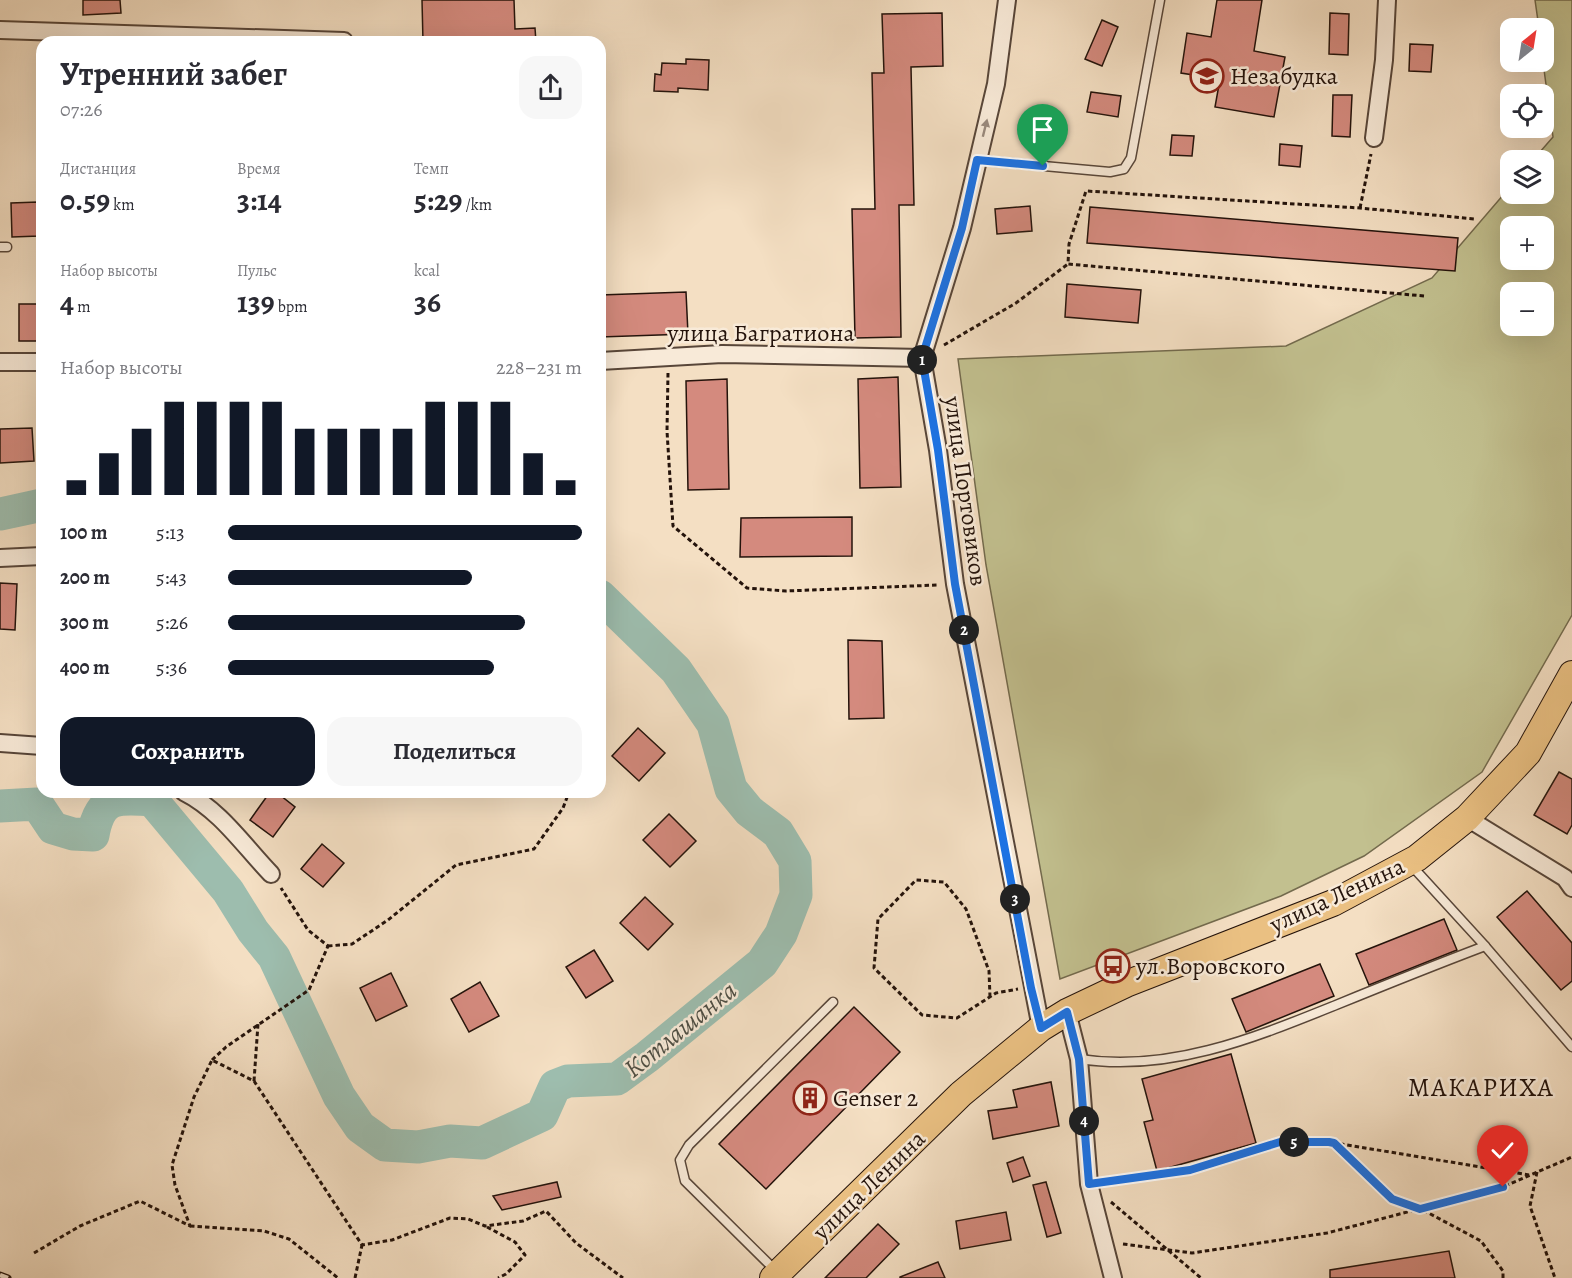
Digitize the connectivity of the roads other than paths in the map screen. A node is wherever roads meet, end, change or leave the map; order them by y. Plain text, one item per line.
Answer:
1 (1007, 0) edge
2 (1160, 0) edge
3 (1387, 0) edge
4 (0, 30) edge
5 (188, 36) edge
6 (1374, 138) road end
7 (977, 160) junction
8 (922, 358) junction
9 (606, 361) edge
10 (0, 362) edge
11 (36, 362) edge
12 (36, 556) edge
13 (0, 558) edge
14 (1572, 674) edge
15 (0, 743) edge
16 (36, 746) edge
17 (195, 798) edge
18 (1467, 818) junction
19 (1408, 862) junction
20 (271, 874) road end
21 (1572, 888) edge
22 (1485, 946) junction
23 (833, 1002) dead end
24 (1067, 1012) junction
25 (1041, 1028) junction
26 (1572, 1047) edge
27 (1079, 1059) junction
28 (776, 1276) edge
29 (1113, 1278) edge

7 -> 1 street, улица Портовиков
2 - 7 lane
3 - 6 street
4 - 5 street
7 - 8 street, улица Портовиков
8 - 9 street, улица Багратиона
8 - 25 street, улица Портовиков
10 - 11 street
12 - 13 street
14 - 18 main road, улица Ленина
15 - 16 street
17 - 20 street
18 - 19 main road, улица Ленина
18 - 21 street
19 - 22 lane
19 - 24 main road, улица Ленина
22 - 26 lane
22 - 27 lane
23 - 28 lane
24 - 25 main road, улица Ленина
24 - 27 street
25 - 28 main road, улица Ленина
27 - 29 street

